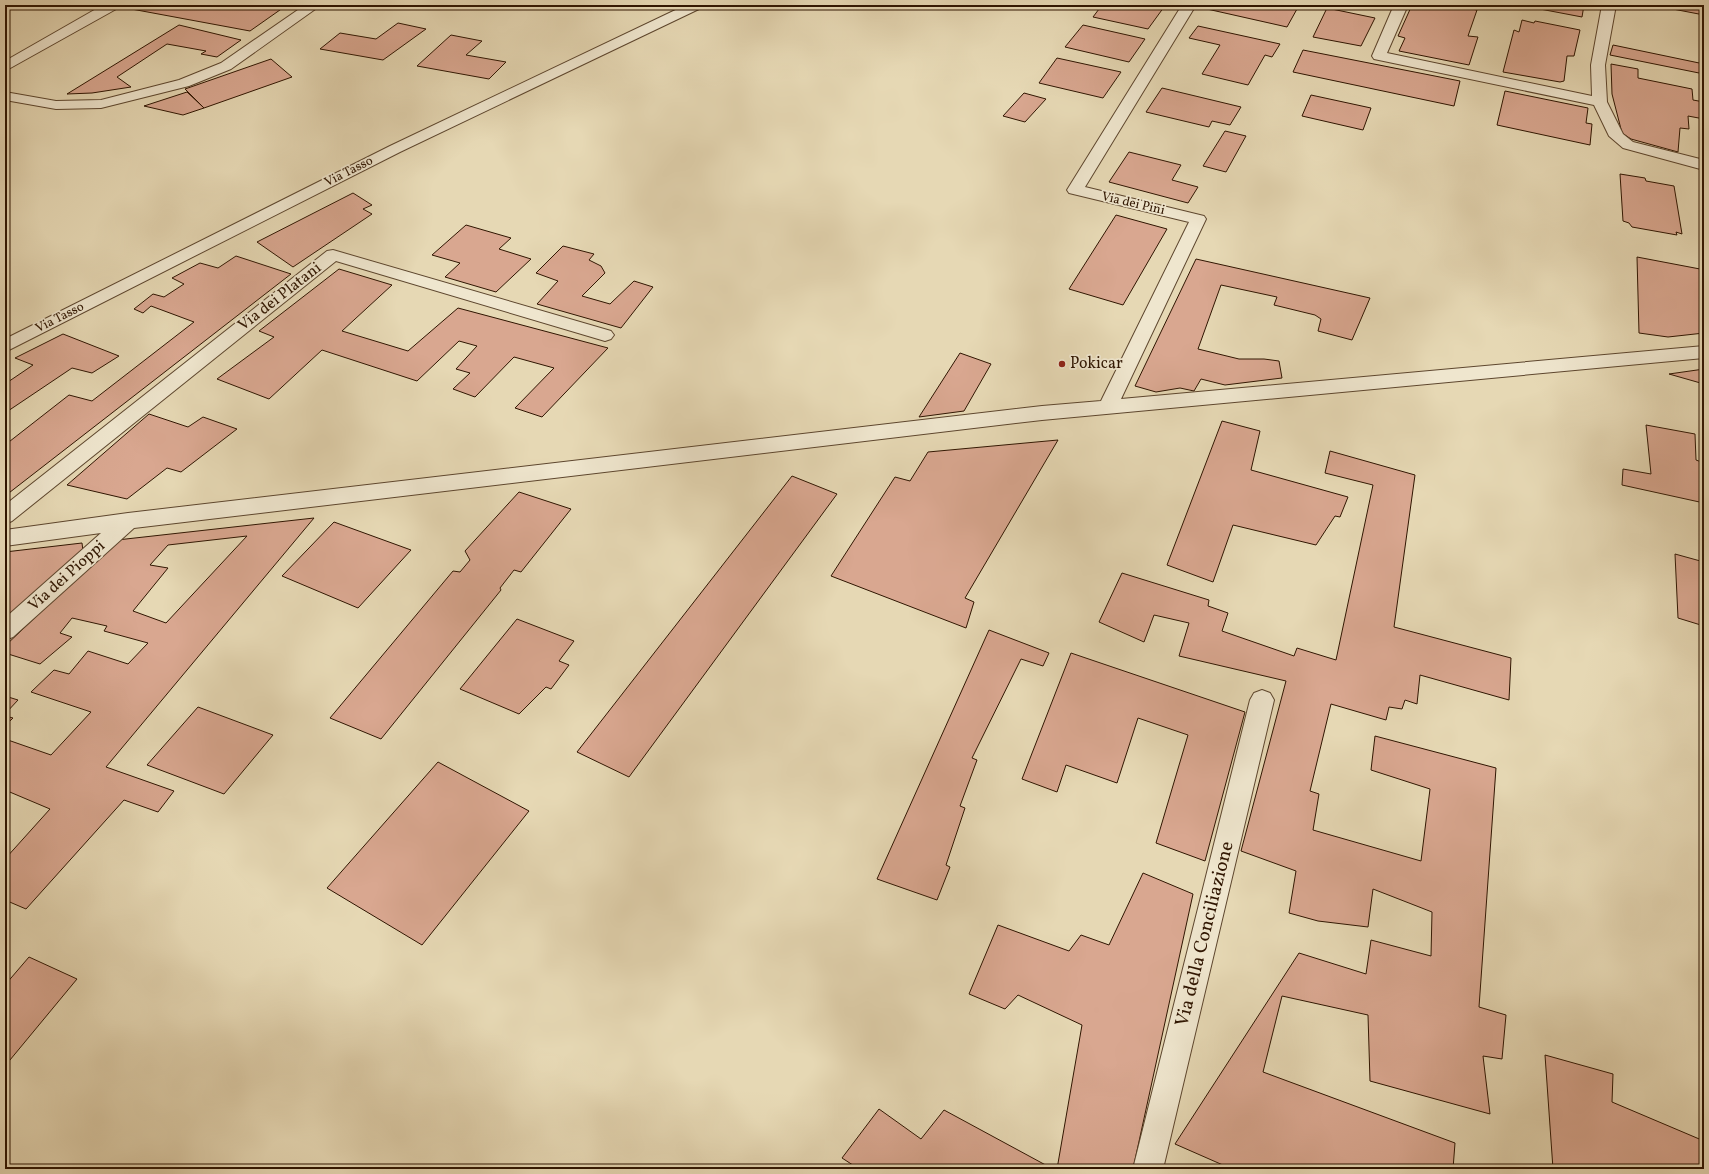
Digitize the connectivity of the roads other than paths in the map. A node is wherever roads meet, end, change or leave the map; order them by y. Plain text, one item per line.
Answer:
1 (113, 5) edge
2 (314, 5) edge
3 (696, 5) edge
4 (1189, 5) edge
5 (1401, 5) edge
6 (1609, 5) edge
7 (5, 67) edge
8 (5, 96) edge
9 (1600, 102) junction
10 (1704, 165) edge
11 (605, 335) dead end
12 (5, 346) edge
13 (1704, 352) edge
14 (1107, 408) junction
15 (5, 516) edge
16 (128, 521) junction
17 (5, 538) edge
18 (5, 631) edge
19 (1262, 700) dead end
20 (1148, 1169) edge

1 - 7 street
2 - 8 street
3 - 12 street, Via Tasso
4 - 14 street, Via dei Pini
5 - 9 street
6 - 9 street
9 - 10 street
11 - 15 street, Via dei Platani
13 - 14 street
14 - 16 street
16 - 17 street
16 - 18 street, Via dei Pioppi
19 - 20 street, Via della Conciliazione

